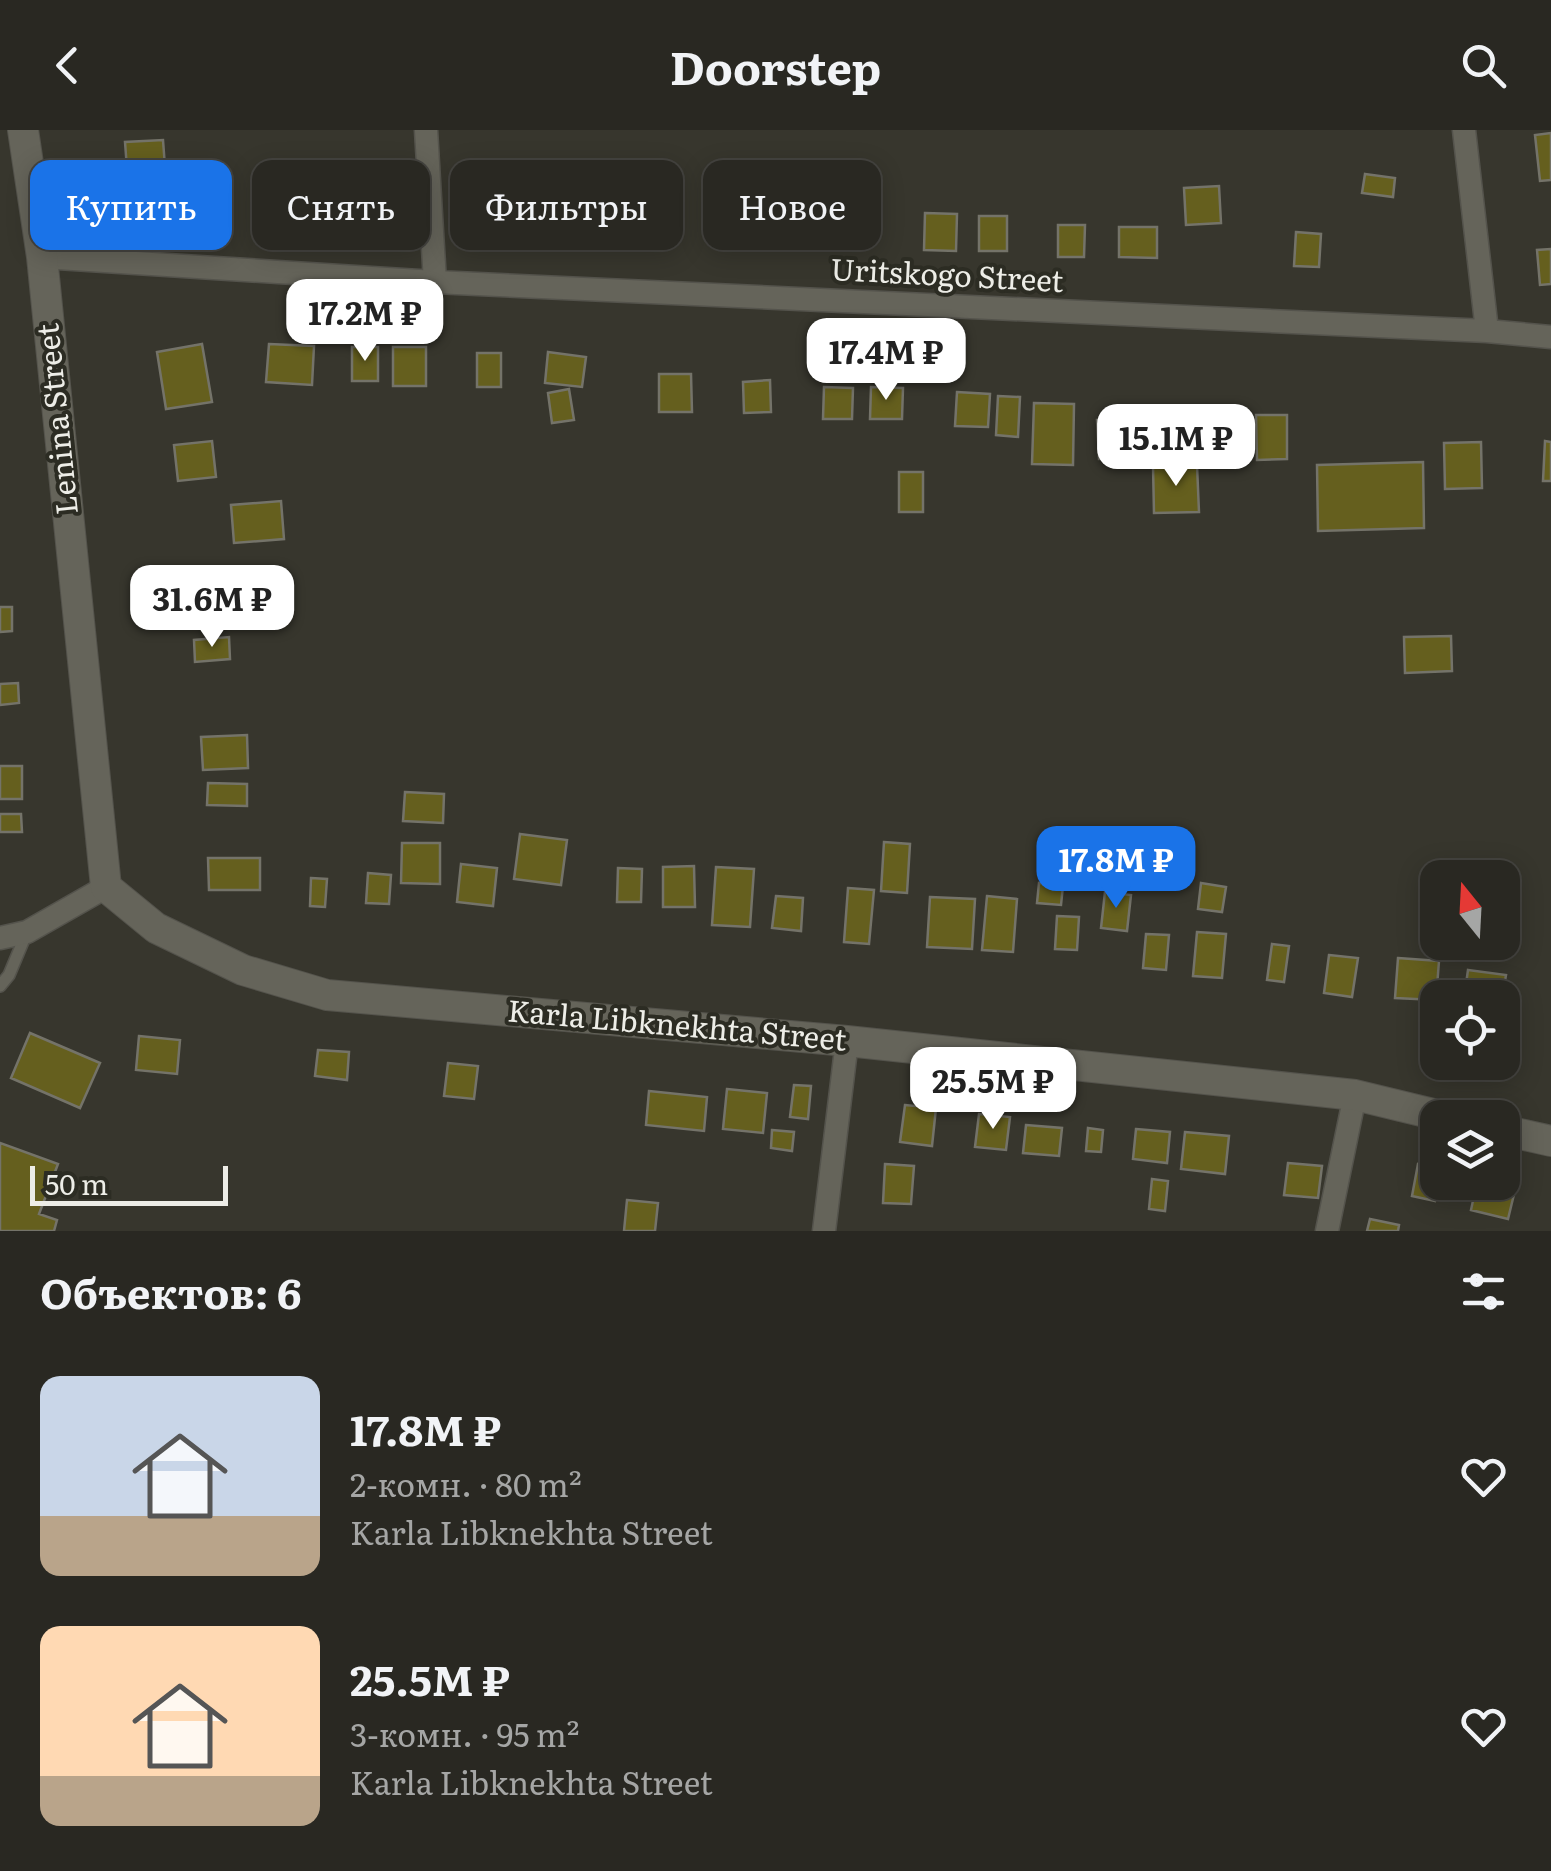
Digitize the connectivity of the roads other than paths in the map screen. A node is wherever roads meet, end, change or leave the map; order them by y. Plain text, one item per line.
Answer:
1 (23, 130) edge
2 (426, 130) edge
3 (1464, 130) edge
4 (42, 256) junction
5 (435, 282) junction
6 (1488, 331) junction
7 (1551, 337) edge
8 (106, 887) junction
9 (27, 932) junction
10 (0, 938) edge
11 (0, 986) edge
12 (846, 1041) junction
13 (1355, 1096) junction
14 (1420, 1111) edge
15 (1520, 1134) edge
16 (1551, 1141) edge
17 (824, 1231) edge
18 (1328, 1231) edge

1 - 4 main road, Lenina Street
2 - 5 street
3 - 6 street
4 - 5 street, Uritskogo Street
4 - 8 main road, Lenina Street
5 - 6 street, Uritskogo Street
6 - 7 street, Uritskogo Street
8 - 9 street
8 - 12 main road, Karla Libknekhta Street
9 - 10 street
9 - 11 lane
12 - 13 main road, Karla Libknekhta Street
12 - 17 street
13 - 14 main road, Karla Libknekhta Street
13 - 18 street
15 - 16 main road

